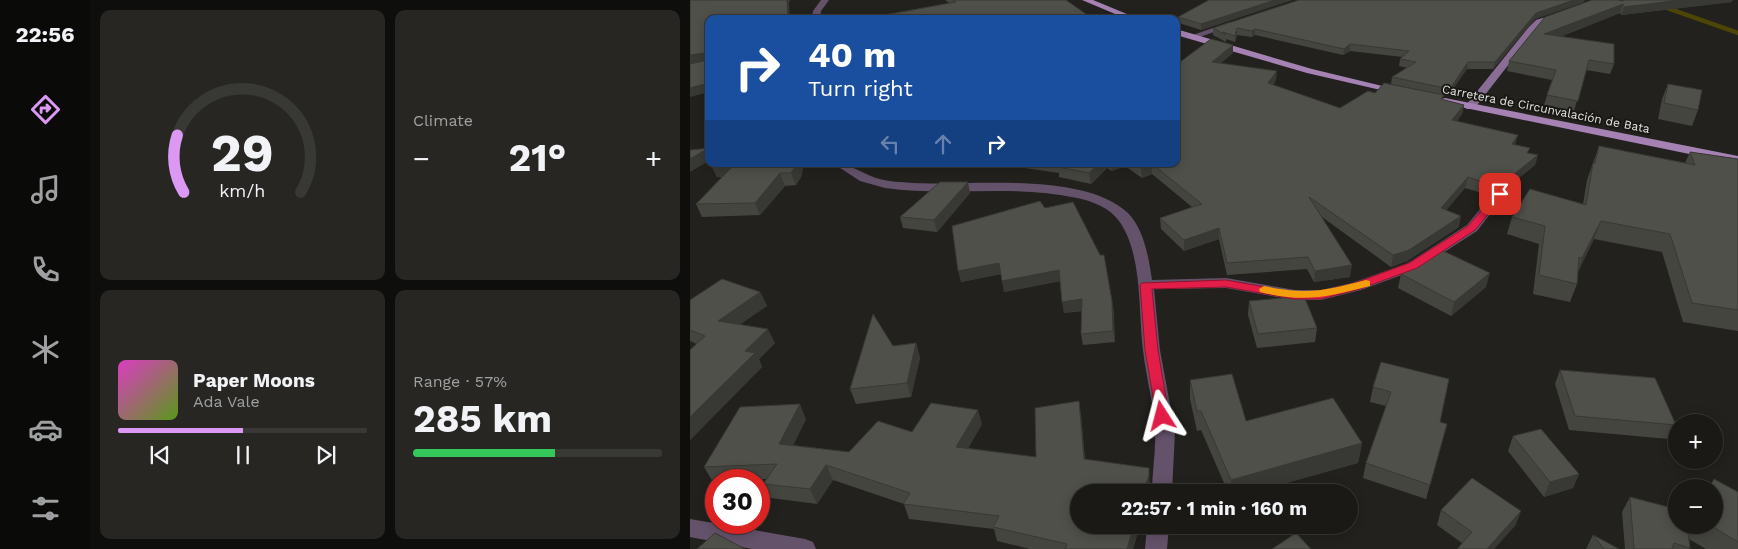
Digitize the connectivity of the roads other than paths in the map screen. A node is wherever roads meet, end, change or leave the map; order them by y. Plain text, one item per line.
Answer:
1 (824, 0) edge
2 (1086, 0) edge
3 (1572, 11) edge
4 (816, 15) edge
5 (1125, 15) edge
6 (1246, 20) edge
7 (1180, 33) edge
8 (1191, 37) junction
9 (1406, 93) edge
10 (1434, 99) edge
11 (1470, 107) junction
12 (1738, 160) edge
13 (845, 167) edge
14 (1500, 194) dead end
15 (1146, 285) junction
16 (1162, 484) edge
17 (690, 528) edge
18 (1157, 534) edge
19 (805, 549) edge
20 (1156, 549) edge

1 - 4 street
2 - 5 main road
3 - 11 street
6 - 8 street
7 - 8 main road
8 - 9 main road
10 - 11 main road, Carretera de Circunvalación de Bata
11 - 12 main road, Carretera de Circunvalación de Bata
13 - 15 street
14 - 15 street
15 - 16 street
17 - 19 street
18 - 20 street

